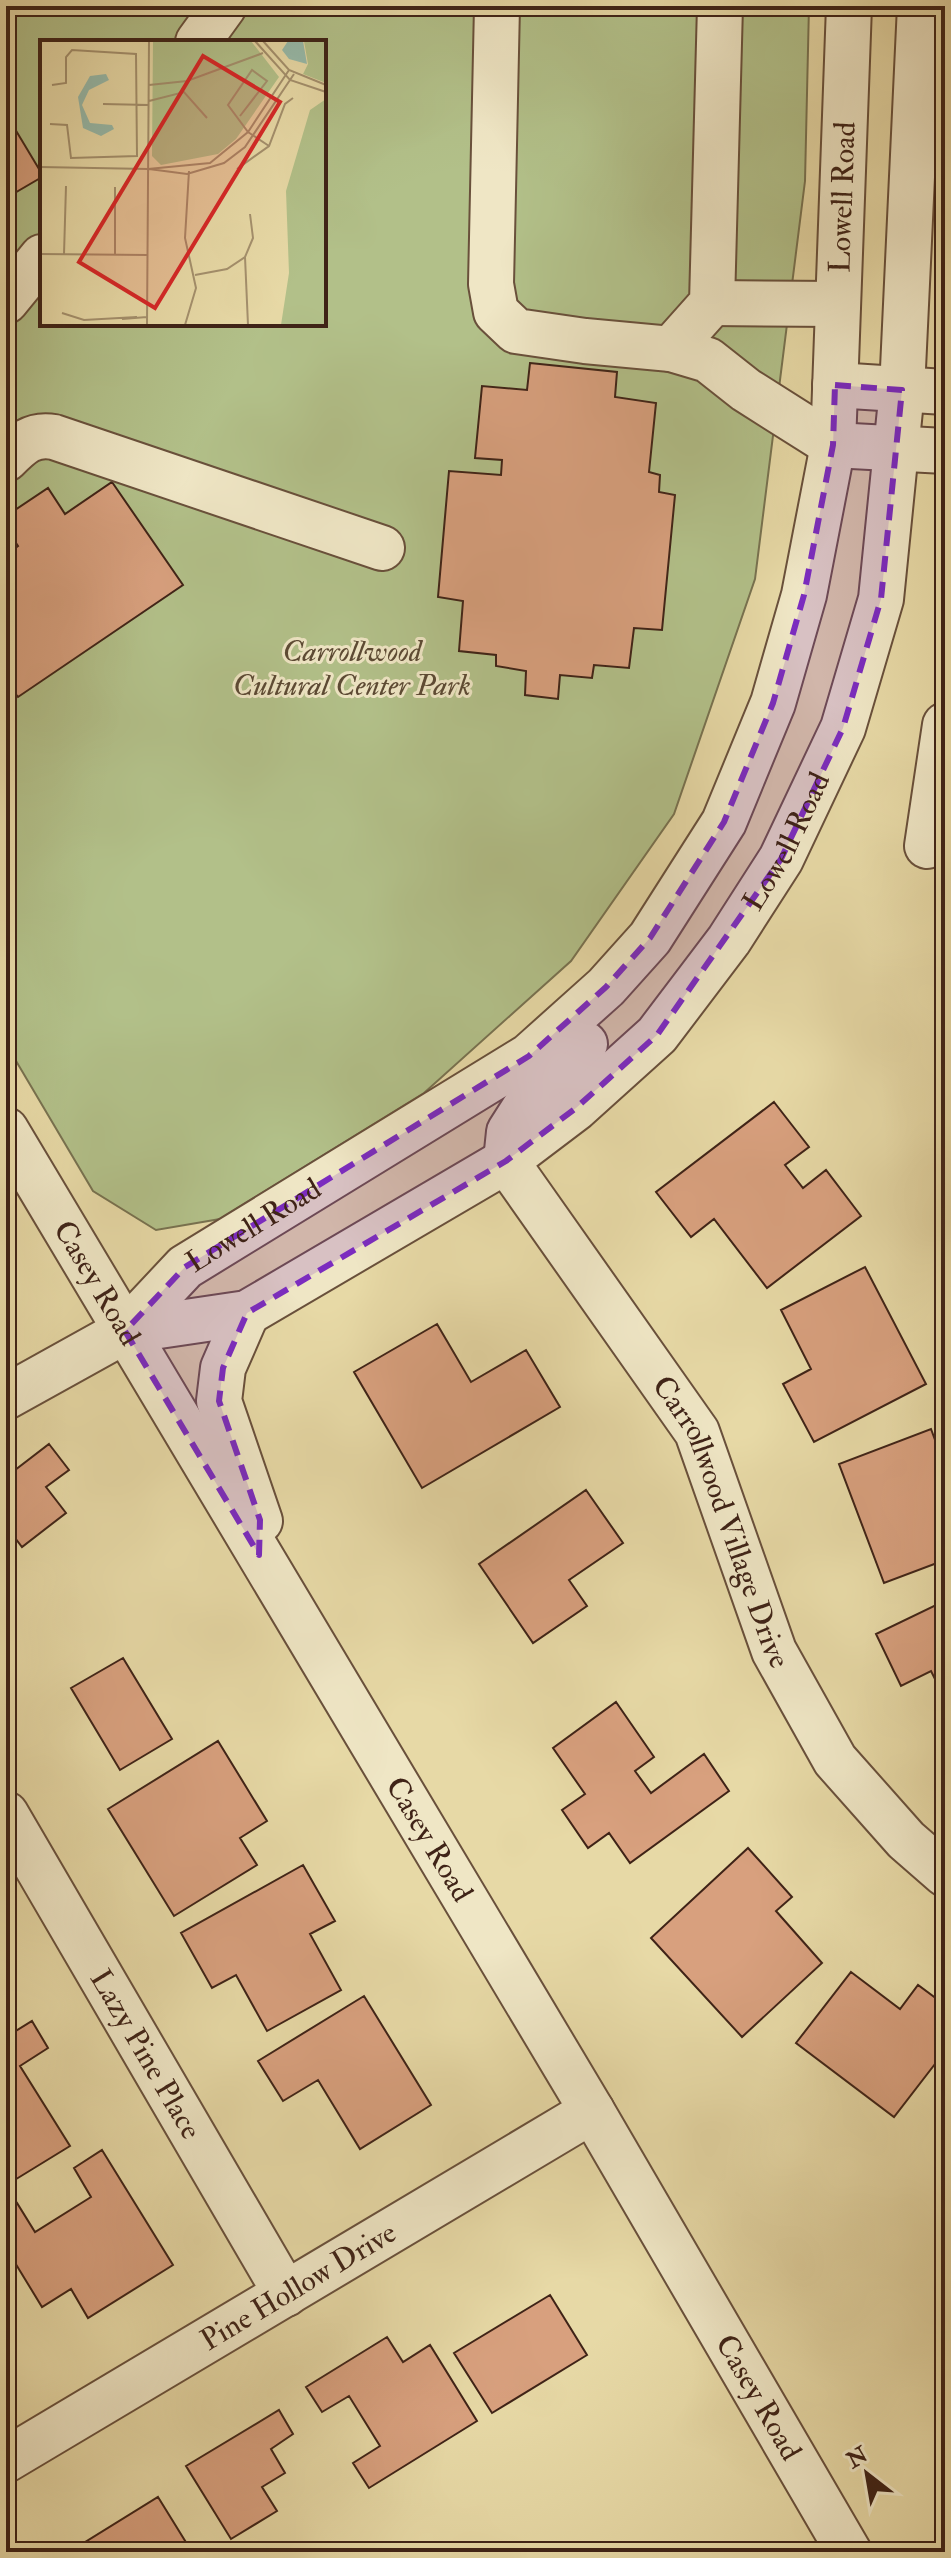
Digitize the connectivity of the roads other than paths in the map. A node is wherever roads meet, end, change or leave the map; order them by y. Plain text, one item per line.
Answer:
1 (224, 6) edge
2 (497, 6) edge
3 (720, 6) edge
4 (849, 6) edge
5 (920, 6) edge
6 (199, 40) edge
7 (40, 259) edge
8 (6, 301) edge
9 (712, 303) junction
10 (838, 304) junction
11 (671, 349) junction
12 (835, 385) junction
13 (902, 390) junction
14 (945, 392) edge
15 (833, 445) junction
16 (896, 448) junction
17 (945, 451) edge
18 (6, 459) edge
19 (382, 548) dead end
20 (945, 725) edge
21 (927, 846) dead end
22 (650, 938) junction
23 (6, 1130) edge
24 (506, 1161) junction
25 (247, 1313) junction
26 (125, 1331) junction
27 (6, 1397) edge
28 (259, 1555) junction
29 (6, 1814) edge
30 (945, 1874) edge
31 (592, 2111) junction
32 (286, 2294) junction
33 (6, 2460) edge
34 (849, 2552) edge

1 - 6 street
2 - 11 street
3 - 9 street
4 - 10 street, Lowell Road
5 - 13 street, Lowell Road
7 - 8 street
9 - 10 street
9 - 11 street
10 - 12 street, Lowell Road
11 - 15 street
12 - 13 street
12 - 15 street, Lowell Road
13 - 14 street
13 - 16 street, Lowell Road
15 - 16 street
15 - 22 street, Lowell Road
16 - 17 street
16 - 24 street, Lowell Road
18 - 19 street
20 - 21 street
22 - 24 street
22 - 26 street, Lowell Road
23 - 26 street, Casey Road
24 - 25 street, Lowell Road
24 - 30 street, Carrollwood Village Drive
25 - 26 street, Lowell Road
25 - 28 street
26 - 27 street, Lowell Road
26 - 28 street, Casey Road
28 - 31 street, Casey Road
29 - 32 street, Lazy Pine Place
31 - 32 street, Pine Hollow Drive
31 - 34 street, Casey Road
32 - 33 street, Pine Hollow Drive

